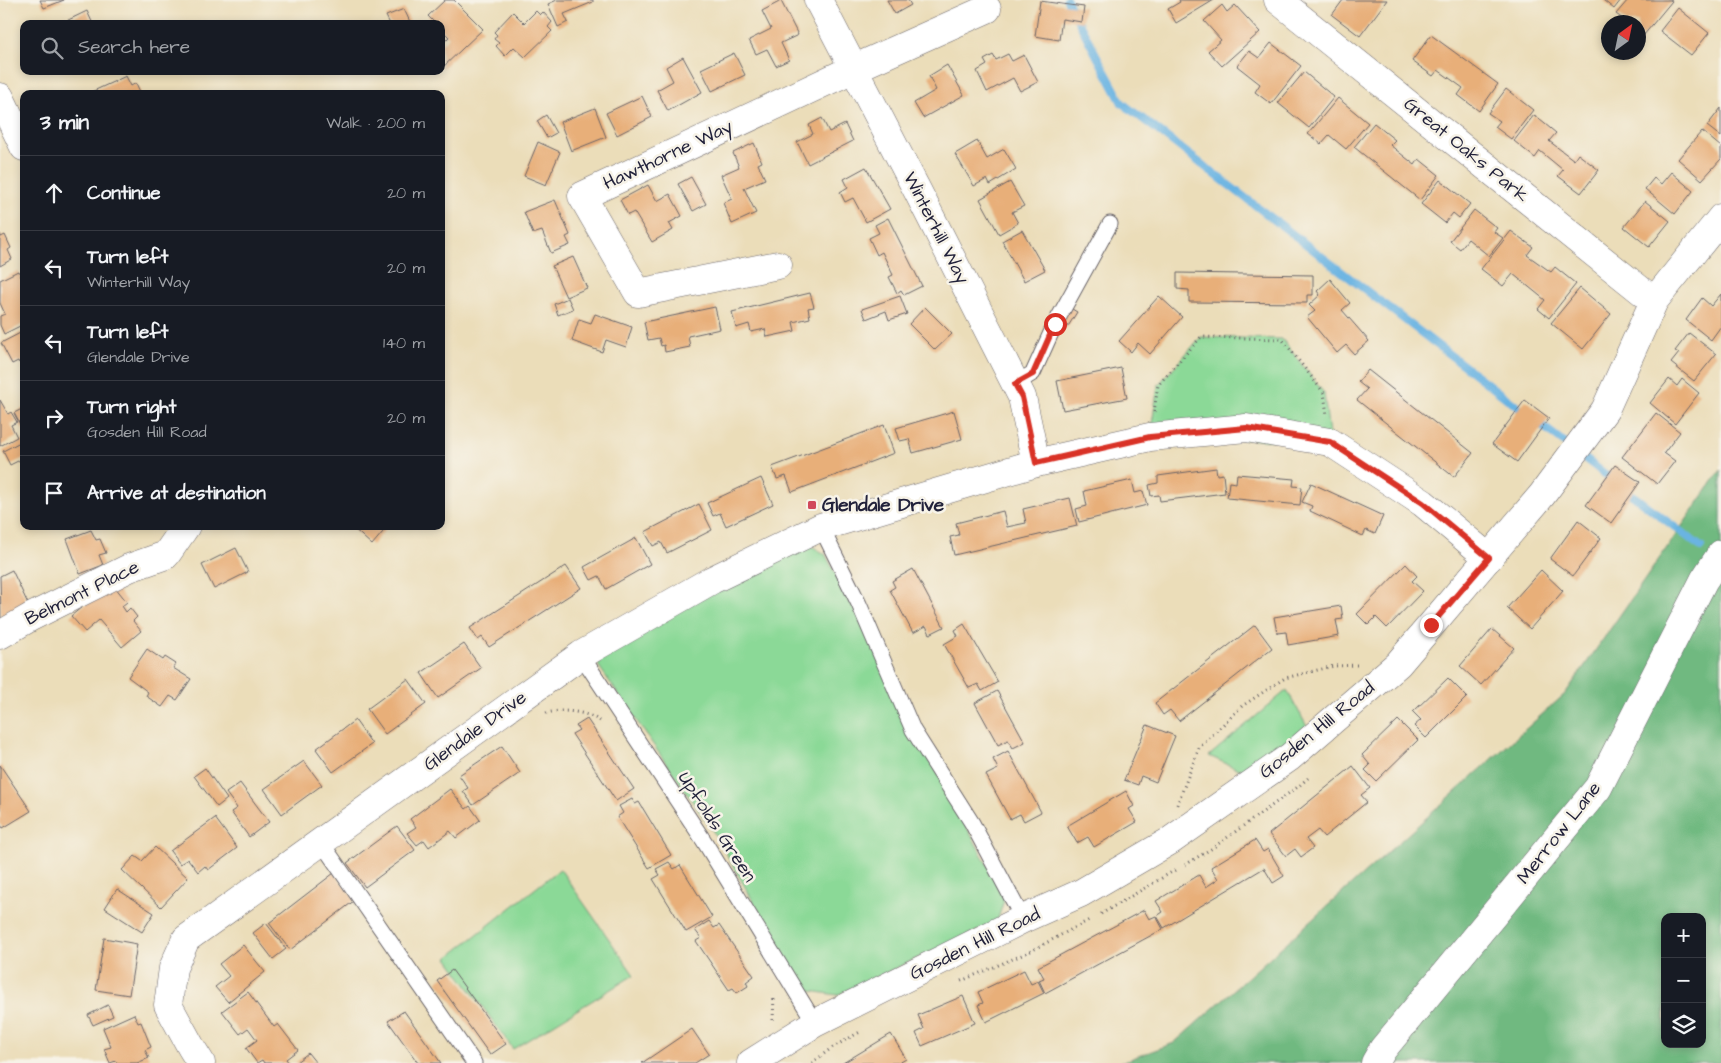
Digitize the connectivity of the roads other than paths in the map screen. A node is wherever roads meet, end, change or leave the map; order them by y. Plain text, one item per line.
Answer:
1 (818, 0) edge
2 (1286, 3) edge
3 (987, 9) dead end
4 (853, 69) junction
5 (0, 97) edge
6 (20, 139) edge
7 (1721, 218) edge
8 (1110, 224) dead end
9 (778, 265) dead end
10 (1654, 300) junction
11 (1015, 384) junction
12 (1036, 463) junction
13 (821, 527) junction
14 (183, 530) edge
15 (1721, 554) edge
16 (1489, 558) junction
17 (0, 635) edge
18 (581, 655) junction
19 (321, 842) junction
20 (1022, 919) junction
21 (815, 1023) junction
22 (201, 1063) edge
23 (474, 1063) edge
24 (751, 1063) edge
25 (1375, 1063) edge

1 - 4 street, Winterhill Way
2 - 10 street, Great Oaks Park
3 - 4 street, Hawthorne Way
4 - 9 street, Hawthorne Way
4 - 11 street, Winterhill Way
5 - 6 street
7 - 10 street, Gosden Hill Road
8 - 11 lane
10 - 16 street, Gosden Hill Road
11 - 12 street, Winterhill Way
12 - 13 street, Glendale Drive
12 - 16 street, Glendale Drive
13 - 18 street, Glendale Drive
13 - 20 lane
14 - 17 street, Belmont Place
15 - 25 street, Merrow Lane
16 - 20 street, Gosden Hill Road
18 - 19 street, Glendale Drive
18 - 21 lane, Upfolds Green
19 - 22 street, Glendale Drive
19 - 23 lane
20 - 21 street, Gosden Hill Road
21 - 24 street, Gosden Hill Road

